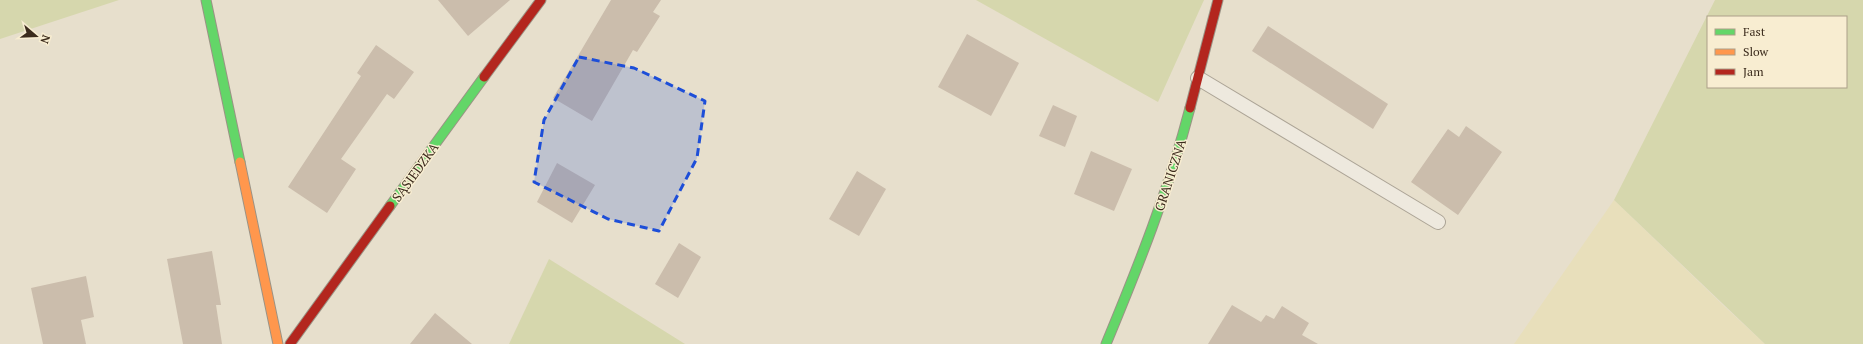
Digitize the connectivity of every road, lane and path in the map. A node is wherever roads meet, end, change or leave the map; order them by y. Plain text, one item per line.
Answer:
1 (206, 0) edge
2 (541, 0) edge
3 (1218, 0) edge
4 (1198, 78) junction
5 (1438, 222) dead end
6 (278, 344) edge
7 (290, 344) edge
8 (1106, 344) edge

1 - 6 street
2 - 7 street, SĄSIEDZKA
3 - 4 street, GRANICZNA
4 - 5 lane
4 - 8 street, GRANICZNA

